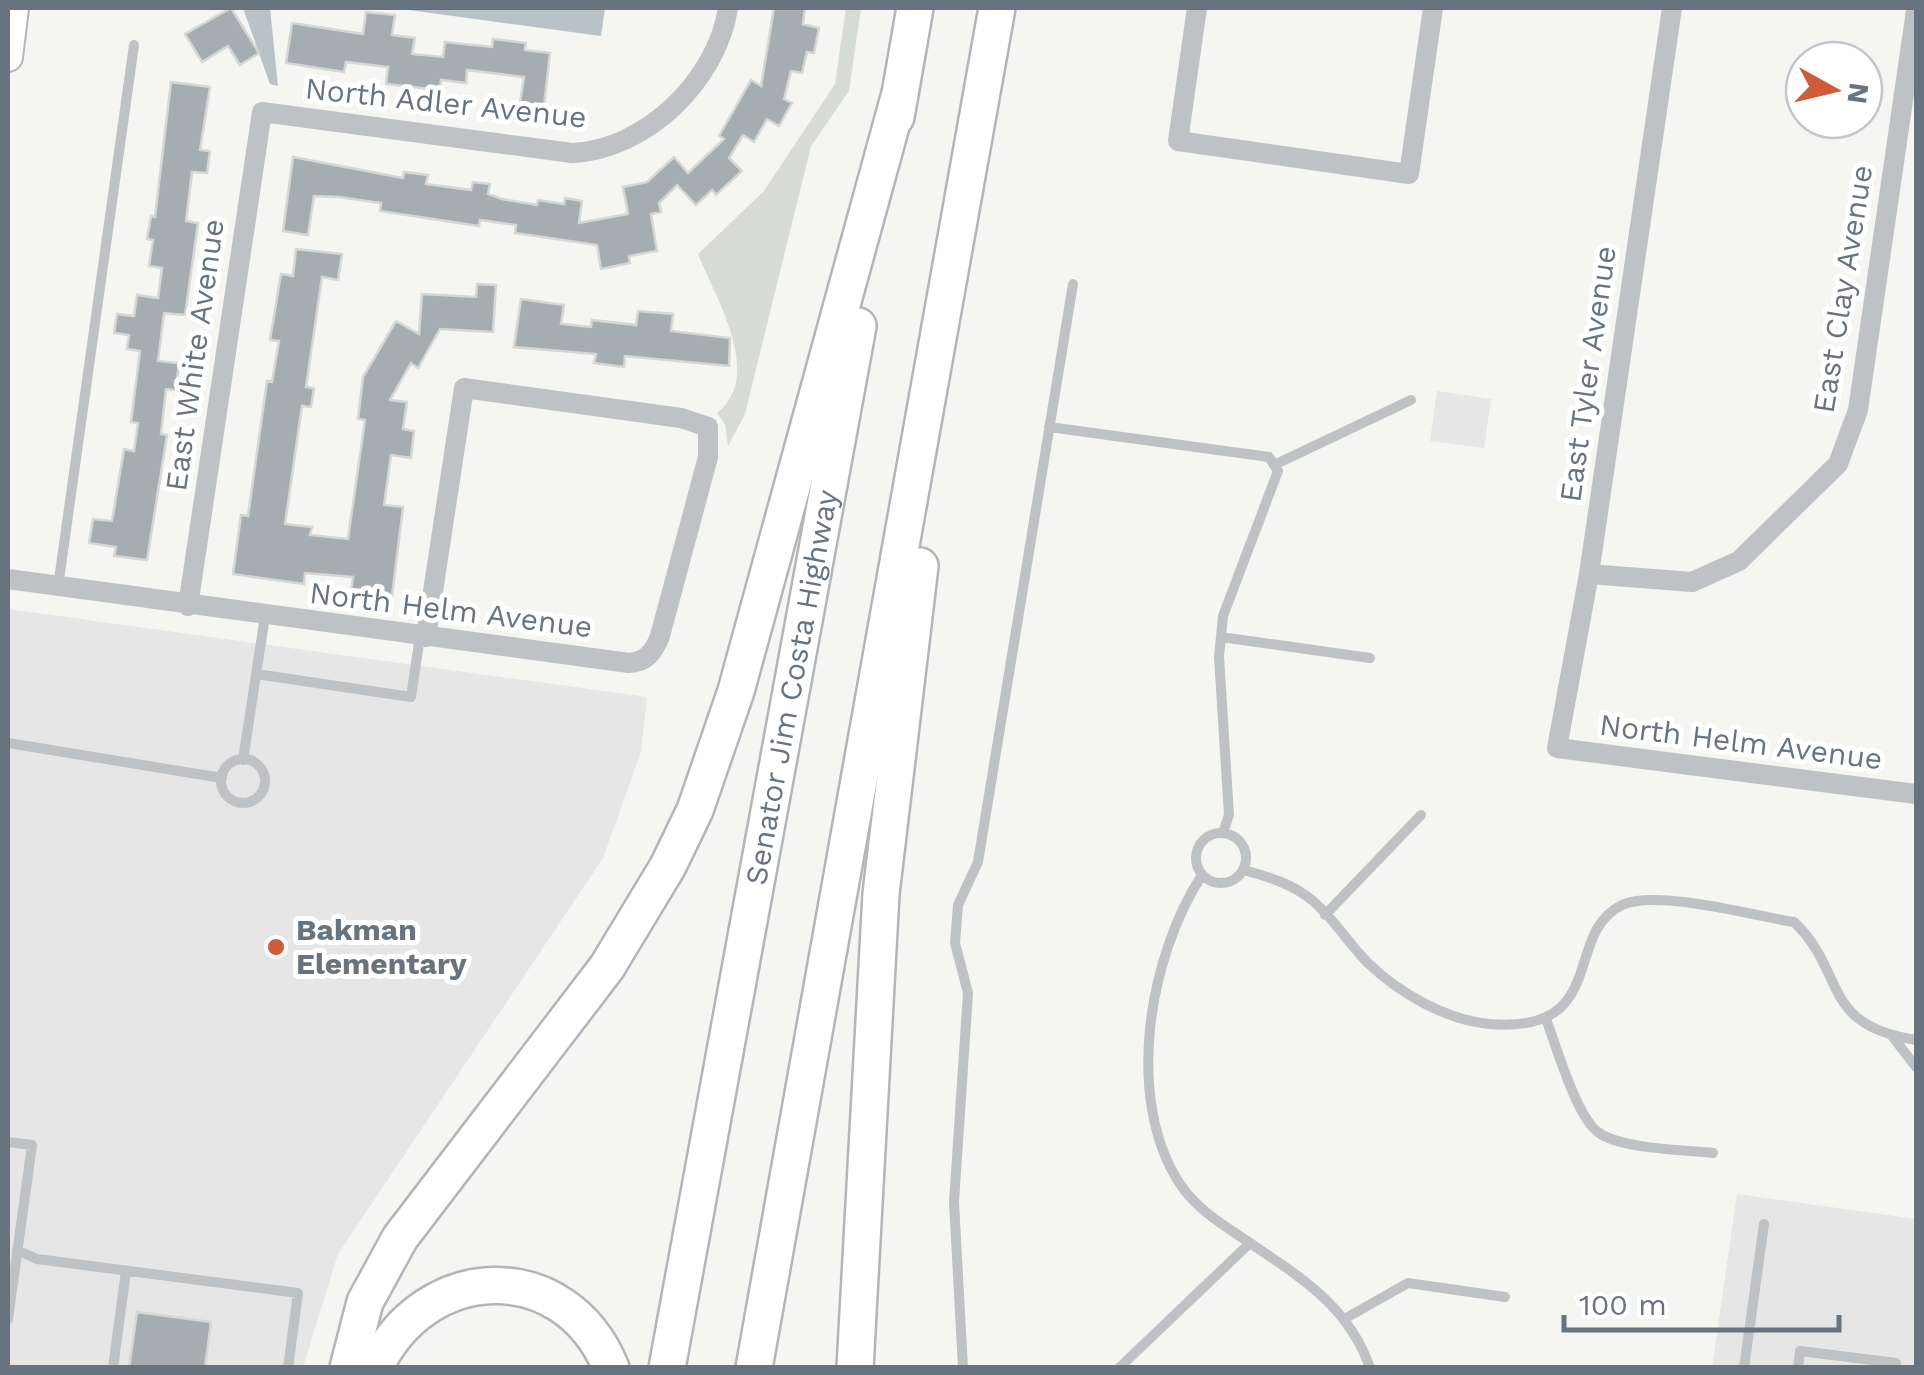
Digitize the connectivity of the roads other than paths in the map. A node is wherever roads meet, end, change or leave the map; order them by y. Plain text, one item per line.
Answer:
1 (728, 8) edge
2 (916, 8) edge
3 (997, 8) edge
4 (1198, 8) edge
5 (1433, 8) edge
6 (1672, 8) edge
7 (12, 11) edge
8 (1916, 11) edge
9 (134, 45) dead end
10 (8, 57) edge
11 (900, 97) junction
12 (262, 112) joint
13 (978, 113) junction
14 (1073, 284) dead end
15 (1412, 400) dead end
16 (1049, 426) junction
17 (1274, 465) junction
18 (1589, 574) junction
19 (8, 579) edge
20 (58, 586) junction
21 (188, 606) junction
22 (264, 616) junction
23 (423, 636) junction
24 (1221, 636) junction
25 (1370, 658) dead end
26 (256, 674) junction
27 (8, 744) edge
28 (1558, 748) joint
29 (243, 760) junction
30 (222, 778) junction
31 (1916, 794) edge
32 (1421, 815) dead end
33 (1223, 832) junction
34 (1244, 870) junction
35 (1202, 875) junction
36 (1325, 915) junction
37 (1546, 1018) junction
38 (1892, 1036) junction
39 (1916, 1040) edge
40 (1916, 1067) edge
41 (8, 1142) edge
42 (1713, 1154) dead end
43 (1764, 1224) dead end
44 (1250, 1244) junction
45 (17, 1250) junction
46 (126, 1270) junction
47 (1504, 1297) dead end
48 (1346, 1318) junction
49 (8, 1319) edge
50 (113, 1368) edge
51 (288, 1368) edge
52 (348, 1368) edge
53 (375, 1368) edge
54 (611, 1368) edge
55 (667, 1368) edge
56 (754, 1368) edge
57 (855, 1368) edge
58 (964, 1368) edge
59 (1119, 1368) edge
60 (1370, 1368) edge
61 (1744, 1368) edge
62 (1798, 1368) edge
63 (1895, 1368) edge

1 - 12 street, North Adler Avenue
2 - 11 highway, Senator Jim Costa Highway
3 - 13 highway
4 - 5 street
6 - 18 street, East Tyler Avenue
7 - 10 main road
8 - 18 street, East Clay Avenue
9 - 20 lane
11 - 52 highway
11 - 55 highway, Senator Jim Costa Highway
12 - 21 street, East White Avenue
13 - 56 highway
13 - 57 highway
14 - 16 lane
15 - 17 lane
16 - 17 lane
16 - 58 lane
17 - 24 lane
18 - 28 street, East Tyler Avenue
19 - 20 street, North Helm Avenue
20 - 21 street, North Helm Avenue
21 - 22 street, North Helm Avenue
22 - 23 street, North Helm Avenue
22 - 26 lane
23 - 23 street, North Helm Avenue
23 - 26 lane
24 - 25 lane
24 - 33 lane
26 - 29 lane
27 - 30 lane
28 - 31 street, North Helm Avenue
29 - 30 lane
29 - 30 lane
32 - 36 lane
33 - 34 lane
33 - 35 lane
34 - 35 lane
34 - 36 lane
35 - 44 lane
36 - 37 lane
37 - 38 lane
37 - 42 lane
38 - 39 lane
38 - 40 lane
41 - 45 lane
43 - 61 lane
44 - 48 lane
44 - 59 lane
45 - 46 lane
45 - 49 lane
46 - 50 lane
46 - 51 lane
47 - 48 lane
48 - 60 lane
53 - 54 highway
62 - 63 lane

